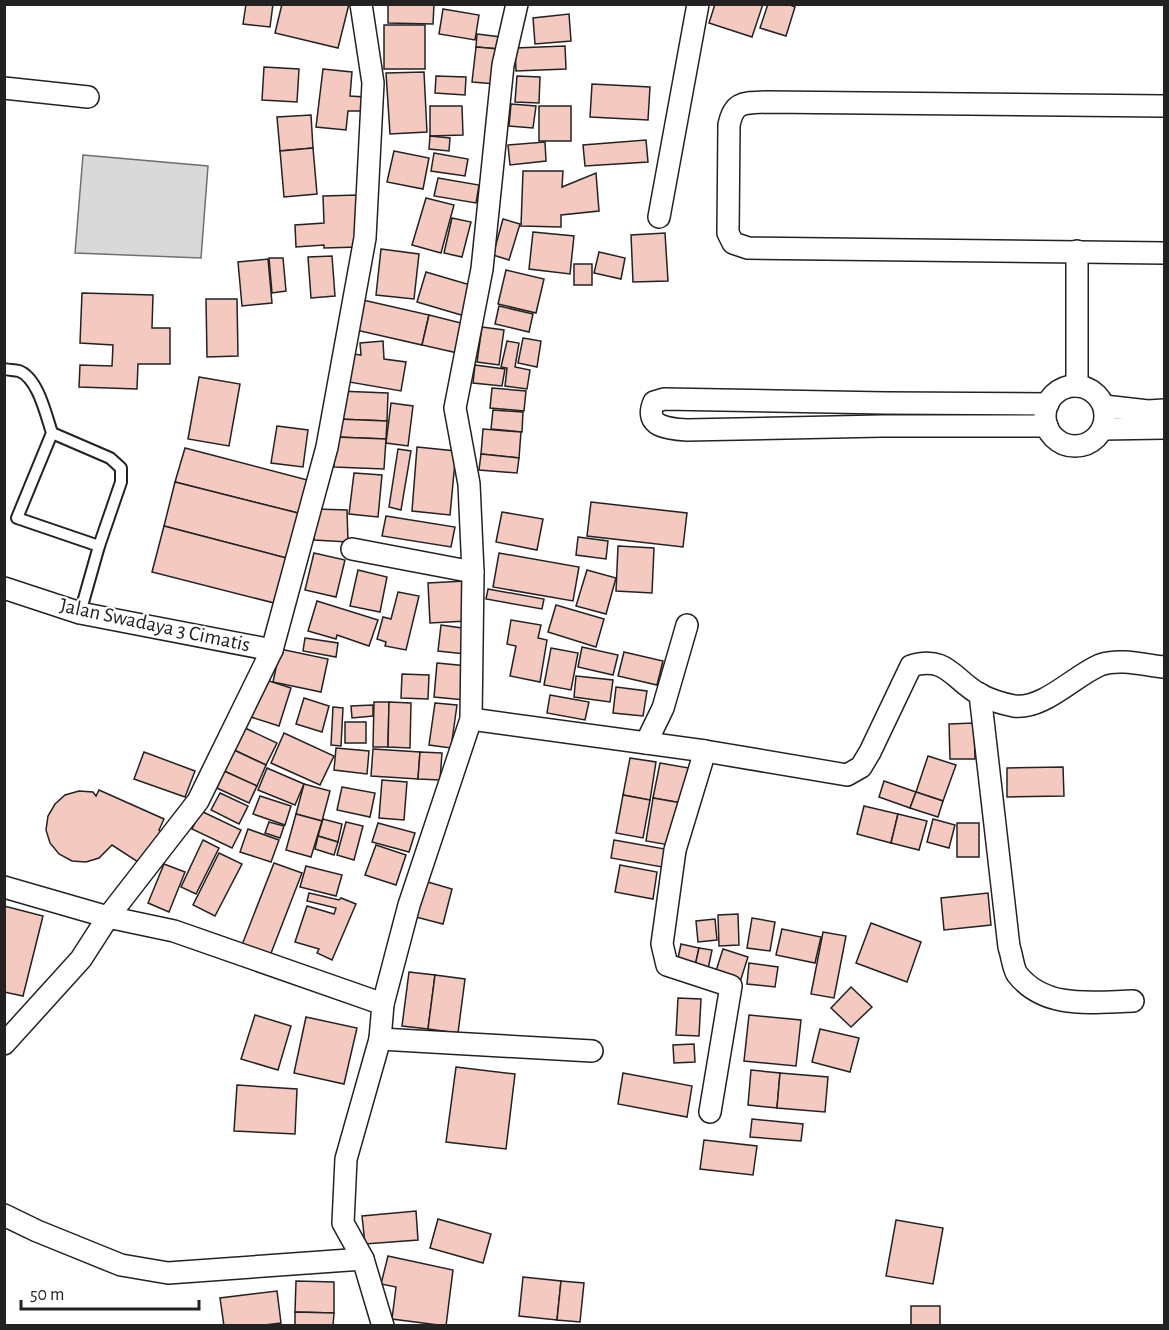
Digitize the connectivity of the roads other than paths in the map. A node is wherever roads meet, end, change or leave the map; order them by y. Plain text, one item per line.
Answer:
1 (361, 4) edge
2 (517, 4) edge
3 (698, 4) edge
4 (4, 88) edge
5 (88, 97) dead end
6 (1164, 106) edge
7 (659, 218) dead end
8 (1077, 251) junction
9 (1164, 253) edge
10 (4, 369) edge
11 (1077, 386) junction
12 (1048, 404) junction
13 (1104, 406) junction
14 (1164, 410) edge
15 (1047, 426) junction
16 (1164, 428) edge
17 (1103, 429) junction
18 (52, 433) junction
19 (99, 546) junction
20 (352, 549) dead end
21 (473, 572) junction
22 (4, 588) edge
23 (80, 614) junction
24 (687, 625) dead end
25 (272, 650) junction
26 (1164, 667) edge
27 (980, 694) junction
28 (471, 719) junction
29 (646, 743) junction
30 (705, 751) junction
31 (4, 887) edge
32 (108, 917) junction
33 (1132, 1001) dead end
34 (383, 1004) junction
35 (380, 1039) junction
36 (4, 1044) edge
37 (592, 1051) dead end
38 (710, 1112) dead end
39 (4, 1215) edge
40 (363, 1259) junction
41 (383, 1326) edge

1 - 25 street
2 - 21 street
3 - 7 street
4 - 5 street
6 - 8 street
8 - 9 street
8 - 11 street
10 - 18 lane
11 - 12 street
11 - 13 street
12 - 15 street
12 - 15 street
13 - 14 street
13 - 17 street
15 - 17 street
16 - 17 street
18 - 19 lane
18 - 19 lane
19 - 23 lane
20 - 21 street
21 - 28 street
22 - 23 street, Jalan Swadaya 3 Cimatis
23 - 25 street, Jalan Swadaya 3 Cimatis
24 - 29 street
25 - 32 street
26 - 27 street
27 - 30 street
27 - 33 street
28 - 29 street
28 - 34 street
29 - 30 street
30 - 38 street
31 - 32 street
32 - 34 street
32 - 36 street
34 - 35 street
35 - 37 street
35 - 40 street
39 - 40 street
40 - 41 street

